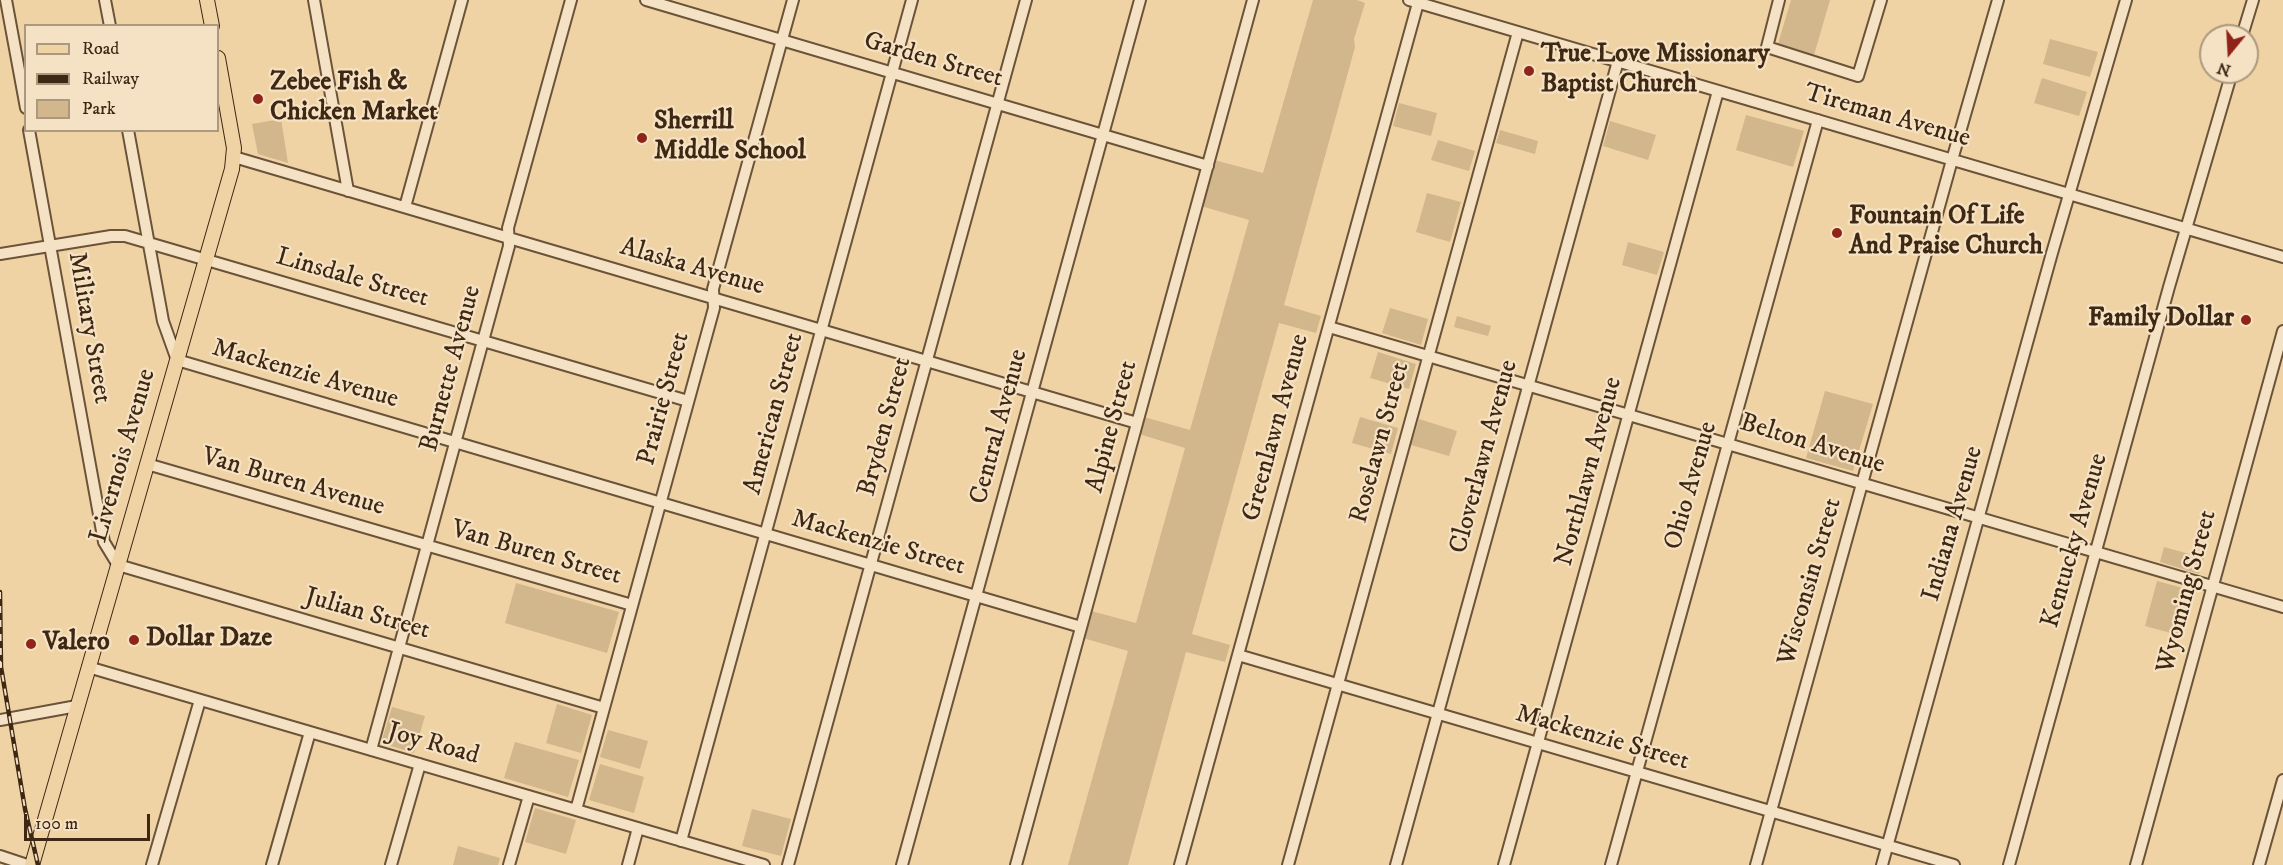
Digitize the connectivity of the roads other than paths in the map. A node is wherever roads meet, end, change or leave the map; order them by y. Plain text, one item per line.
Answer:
1 (6, 0) edge
2 (105, 0) edge
3 (207, 0) edge
4 (314, 0) edge
5 (462, 0) edge
6 (571, 0) edge
7 (646, 0) edge
8 (793, 0) edge
9 (912, 0) edge
10 (1026, 0) edge
11 (1140, 0) edge
12 (1254, 0) edge
13 (1779, 0) edge
14 (1881, 0) edge
15 (1998, 0) edge
16 (2126, 0) edge
17 (2253, 0) edge
18 (1414, 1) edge
19 (678, 5) edge
20 (110, 24) edge
21 (212, 24) edge
22 (2246, 24) edge
23 (1518, 32) junction
24 (782, 40) junction
25 (1618, 62) junction
26 (219, 64) edge
27 (892, 73) junction
28 (2228, 84) edge
29 (1718, 91) junction
30 (24, 97) edge
31 (998, 104) junction
32 (1818, 120) junction
33 (30, 132) edge
34 (128, 132) edge
35 (1103, 135) junction
36 (234, 157) junction
37 (1952, 160) junction
38 (1208, 166) junction
39 (348, 191) junction
40 (2069, 194) junction
41 (405, 207) junction
42 (2186, 229) junction
43 (508, 238) junction
44 (149, 243) junction
45 (50, 246) junction
46 (0, 254) edge
47 (2283, 257) edge
48 (206, 260) junction
49 (714, 298) junction
50 (1329, 327) junction
51 (822, 330) junction
52 (2283, 332) edge
53 (483, 341) junction
54 (1429, 356) junction
55 (177, 360) junction
56 (927, 361) junction
57 (1529, 386) junction
58 (1032, 392) junction
59 (688, 401) junction
60 (1629, 415) junction
61 (1137, 423) junction
62 (455, 442) junction
63 (1727, 443) junction
64 (147, 464) junction
65 (1862, 483) junction
66 (660, 503) junction
67 (1979, 518) junction
68 (765, 534) junction
69 (427, 545) junction
70 (2096, 552) junction
71 (118, 565) junction
72 (871, 565) junction
73 (2213, 586) junction
74 (976, 596) junction
75 (632, 605) junction
76 (2283, 607) edge
77 (1081, 627) junction
78 (399, 647) junction
79 (1238, 656) junction
80 (88, 667) junction
81 (1338, 685) junction
82 (200, 700) junction
83 (77, 706) junction
84 (604, 708) junction
85 (1438, 714) junction
86 (0, 720) edge
87 (310, 732) junction
88 (1538, 744) junction
89 (371, 750) junction
90 (420, 764) junction
91 (1636, 772) junction
92 (2283, 780) edge
93 (529, 796) junction
94 (576, 810) junction
95 (1770, 812) junction
96 (638, 828) junction
97 (681, 841) junction
98 (1887, 845) junction
99 (0, 856) edge
100 (747, 863) edge
101 (29, 865) edge
102 (153, 865) edge
103 (272, 865) edge
104 (391, 865) edge
105 (509, 865) edge
106 (628, 865) edge
107 (764, 865) edge
108 (789, 865) edge
109 (902, 865) edge
110 (1016, 865) edge
111 (1180, 865) edge
112 (1288, 865) edge
113 (1396, 865) edge
114 (1504, 865) edge
115 (1611, 865) edge
116 (1756, 865) edge
117 (1882, 865) edge
118 (1954, 865) edge
119 (2009, 865) edge
120 (2136, 865) edge
121 (2259, 865) edge

1 - 30 street
2 - 20 street
3 - 21 main road
4 - 39 street
5 - 41 street
6 - 43 street, Burnette Avenue
7 - 19 street, Garden Street
8 - 24 street, Prairie Street
9 - 27 street, American Street
10 - 31 street, Bryden Street
11 - 35 street, Central Avenue
12 - 38 street, Alpine Street
13 - 14 street
15 - 37 street, Wisconsin Street
16 - 40 street, Indiana Avenue
17 - 22 street
18 - 23 street, Tireman Avenue
18 - 50 street, Greenlawn Avenue
19 - 24 street, Garden Street
23 - 25 street, Tireman Avenue
23 - 54 street, Roselawn Street
24 - 27 street, Garden Street
24 - 49 street, Prairie Street
25 - 29 street, Tireman Avenue
25 - 57 street, Cloverlawn Avenue
26 - 36 main road, Livernois Avenue
27 - 31 street, Garden Street
27 - 51 street, American Street
28 - 42 street, Kentucky Avenue
29 - 32 street, Tireman Avenue
29 - 60 street, Northlawn Avenue
31 - 35 street, Garden Street
31 - 56 street, Bryden Street
32 - 37 street, Tireman Avenue
32 - 63 street, Ohio Avenue
33 - 45 street, Military Street
34 - 44 street
35 - 38 street, Garden Street
35 - 58 street, Central Avenue
36 - 39 street, Alaska Avenue
36 - 48 main road, Livernois Avenue
37 - 40 street, Tireman Avenue
37 - 65 street, Wisconsin Street
38 - 61 street, Alpine Street
39 - 41 street, Alaska Avenue
40 - 42 street, Tireman Avenue
40 - 67 street, Indiana Avenue
41 - 43 street, Alaska Avenue
42 - 47 street, Tireman Avenue
42 - 70 street, Kentucky Avenue
43 - 49 street, Alaska Avenue
43 - 53 street, Burnette Avenue
44 - 45 street, Linsdale Street
44 - 48 street, Linsdale Street
44 - 55 street
45 - 46 street, Linsdale Street
45 - 71 street, Military Street
48 - 53 street, Linsdale Street
48 - 55 main road, Livernois Avenue
49 - 51 street, Alaska Avenue
49 - 59 street, Prairie Street
50 - 54 street, Belton Avenue
50 - 79 street, Greenlawn Avenue
51 - 56 street, Alaska Avenue
51 - 68 street, American Street
52 - 73 street, Wyoming Street
53 - 59 street, Linsdale Street
53 - 62 street, Burnette Avenue
54 - 57 street, Belton Avenue
54 - 81 street, Roselawn Street
55 - 62 street, Mackenzie Avenue
55 - 64 main road, Livernois Avenue
56 - 58 street, Alaska Avenue
56 - 72 street, Bryden Street
57 - 60 street, Belton Avenue
57 - 85 street, Cloverlawn Avenue
58 - 61 street, Alaska Avenue
58 - 74 street, Central Avenue
59 - 66 street, Prairie Street
60 - 63 street, Belton Avenue
60 - 88 street, Northlawn Avenue
61 - 77 street, Alpine Street
62 - 66 street, Mackenzie Street
62 - 69 street, Burnette Avenue
63 - 65 street, Belton Avenue
63 - 91 street, Ohio Avenue
64 - 69 street, Van Buren Avenue
64 - 71 main road, Livernois Avenue
65 - 67 street, Belton Avenue
65 - 95 street, Wisconsin Street
66 - 68 street, Mackenzie Street
66 - 75 street, Prairie Street
67 - 70 street, Belton Avenue
67 - 98 street, Indiana Avenue
68 - 72 street, Mackenzie Street
68 - 97 street, American Street
69 - 75 street, Van Buren Street
69 - 78 street, Burnette Avenue
70 - 73 street, Belton Avenue
70 - 119 street, Kentucky Avenue
71 - 78 street, Julian Street
71 - 80 main road, Livernois Avenue
72 - 74 street, Mackenzie Street
72 - 108 street, Bryden Street
73 - 76 street, Belton Avenue
73 - 120 street, Wyoming Street
74 - 77 street, Mackenzie Street
74 - 109 street, Central Avenue
75 - 84 street, Prairie Street
77 - 110 street, Alpine Street
78 - 84 street, Julian Street
78 - 89 street, Burnette Avenue
79 - 81 street, Mackenzie Street
79 - 111 street, Greenlawn Avenue
80 - 82 street, Joy Road
80 - 83 main road, Livernois Avenue
81 - 85 street, Mackenzie Street
81 - 112 street, Roselawn Street
82 - 87 street, Joy Road
82 - 102 street
83 - 86 street
83 - 101 main road, Livernois Avenue
84 - 94 street, Prairie Street
85 - 88 street, Mackenzie Street
85 - 113 street, Cloverlawn Avenue
87 - 89 street, Joy Road
87 - 103 street
88 - 91 street, Mackenzie Street
88 - 114 street, Northlawn Avenue
89 - 90 street, Joy Road
90 - 93 street, Joy Road
90 - 104 street
91 - 95 street, Mackenzie Street
91 - 115 street, Ohio Avenue
92 - 121 street
93 - 94 street, Joy Road
93 - 105 street
94 - 96 street, Joy Road
95 - 98 street, Mackenzie Street
95 - 116 street, Wisconsin Street
96 - 97 street, Joy Road
96 - 106 street
97 - 100 street, Joy Road
98 - 117 street, Indiana Avenue
98 - 118 street, Mackenzie Street
99 - 101 street
100 - 107 street, Joy Road

